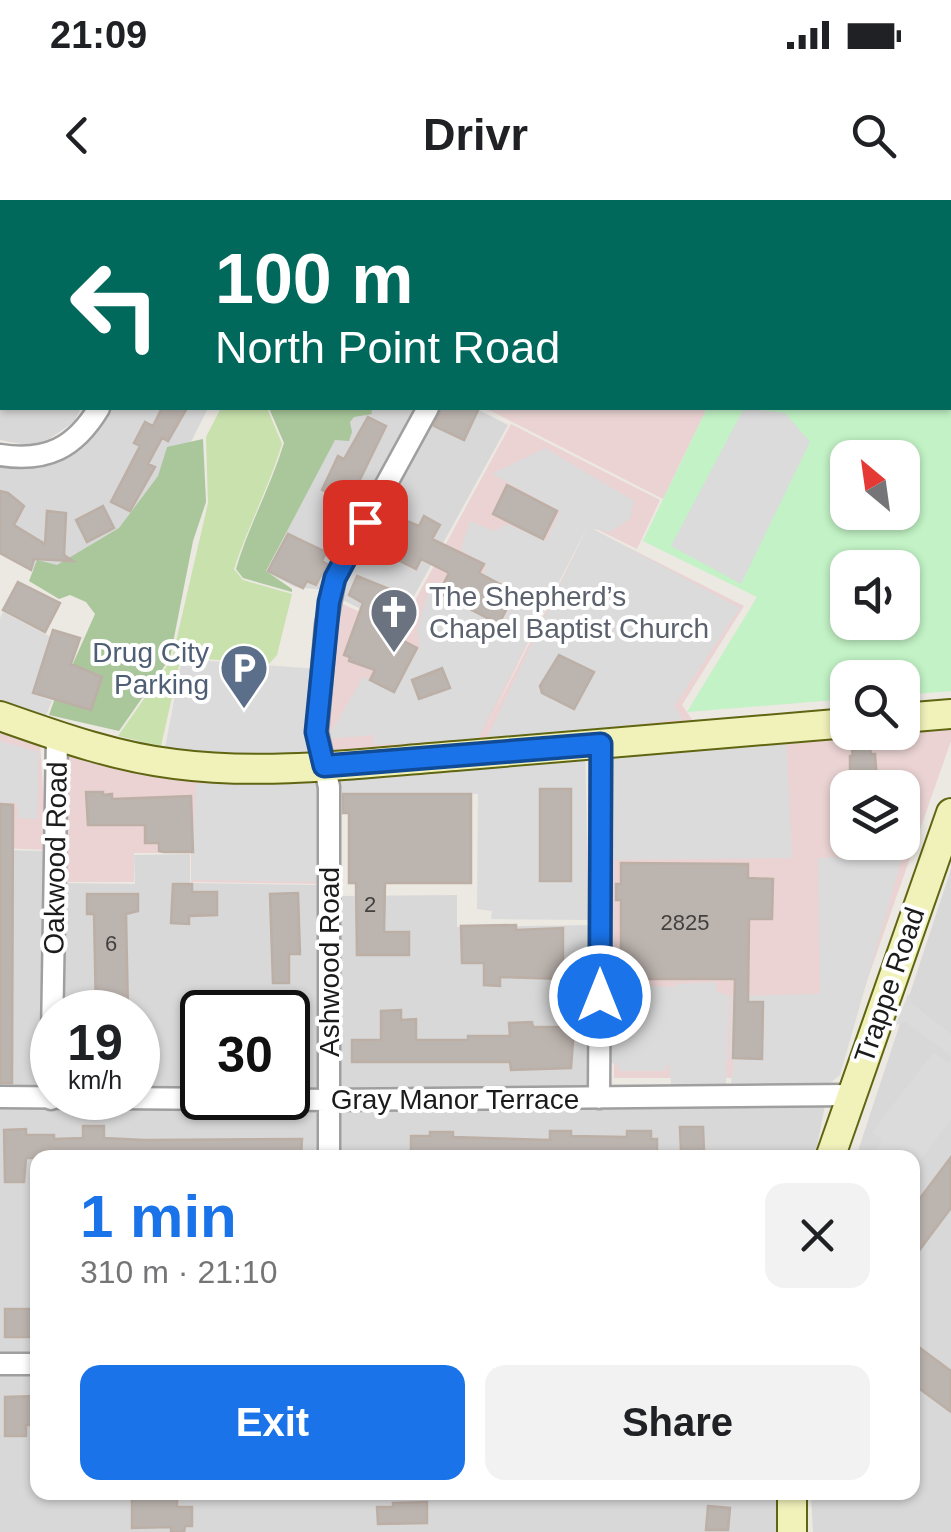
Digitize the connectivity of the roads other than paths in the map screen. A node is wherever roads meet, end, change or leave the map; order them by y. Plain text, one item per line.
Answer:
1 (97, 410) edge
2 (427, 410) edge
3 (0, 455) edge
4 (951, 714) edge
5 (0, 716) edge
6 (920, 717) edge
7 (830, 725) edge
8 (58, 736) junction
9 (601, 744) junction
10 (324, 766) junction
11 (951, 813) edge
12 (52, 990) edge
13 (850, 1095) junction
14 (0, 1097) edge
15 (30, 1098) edge
16 (599, 1098) junction
17 (160, 1099) edge
18 (329, 1100) junction
19 (330, 1150) edge
20 (833, 1150) edge
21 (0, 1364) edge
22 (30, 1364) edge
23 (792, 1500) edge
24 (792, 1532) edge

1 - 3 street
2 - 10 street, Ashwood Road
4 - 6 street
5 - 8 street
7 - 9 street
8 - 10 street
8 - 12 street, Oakwood Road
9 - 10 street
9 - 16 street
10 - 18 street, Ashwood Road
11 - 13 street, Trappe Road
13 - 16 street, Gray Manor Terrace
13 - 20 street, Trappe Road
14 - 15 street, Gray Manor Terrace
16 - 18 street, Gray Manor Terrace
17 - 18 street, Gray Manor Terrace
18 - 19 street, Ashwood Road
21 - 22 street
23 - 24 street

